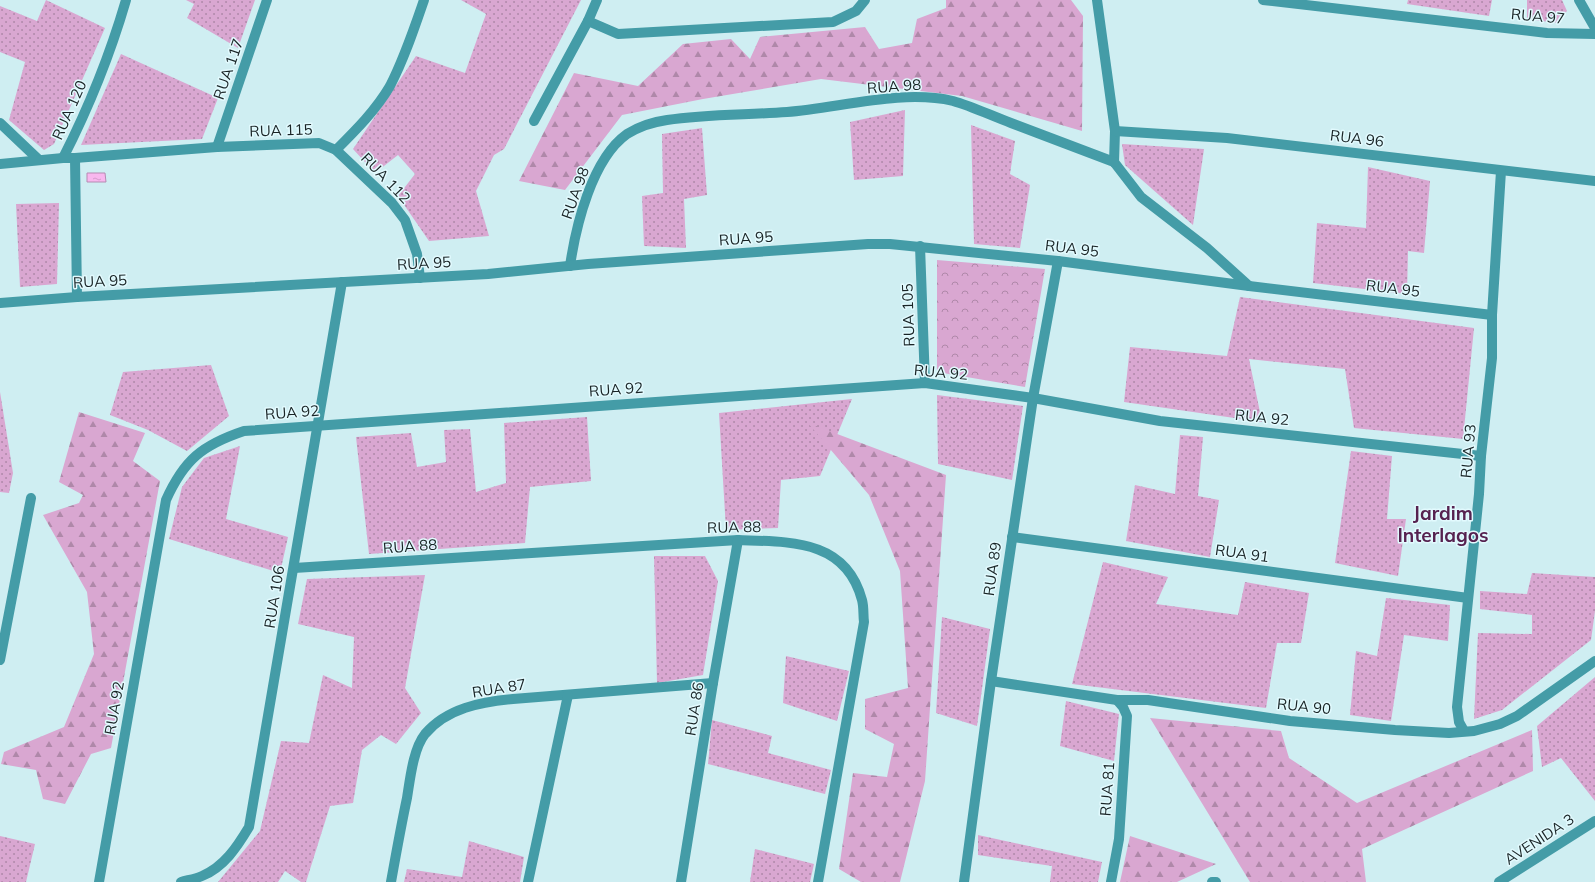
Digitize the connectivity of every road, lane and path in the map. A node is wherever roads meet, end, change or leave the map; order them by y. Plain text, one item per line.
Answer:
1 (126, 0) edge
2 (267, 0) edge
3 (424, 0) edge
4 (597, 0) edge
5 (865, 0) edge
6 (1098, 0) edge
7 (1263, 0) edge
8 (1579, 0) edge
9 (588, 21) junction
10 (1595, 28) edge
11 (1595, 34) edge
12 (534, 121) dead end
13 (0, 123) edge
14 (1115, 131) junction
15 (217, 147) junction
16 (336, 150) junction
17 (63, 158) junction
18 (75, 158) junction
19 (39, 160) junction
20 (1114, 162) junction
21 (0, 164) edge
22 (1501, 171) junction
23 (1595, 181) edge
24 (920, 246) junction
25 (1058, 261) junction
26 (570, 266) junction
27 (420, 278) junction
28 (342, 282) junction
29 (1249, 286) junction
30 (77, 297) junction
31 (0, 303) edge
32 (1492, 315) junction
33 (925, 383) junction
34 (1033, 398) junction
35 (317, 425) junction
36 (1481, 456) junction
37 (31, 498) dead end
38 (1012, 537) junction
39 (738, 540) junction
40 (294, 568) junction
41 (1468, 598) junction
42 (0, 660) edge
43 (1595, 660) edge
44 (991, 681) junction
45 (713, 683) junction
46 (568, 695) junction
47 (1117, 700) junction
48 (1464, 731) junction
49 (1595, 821) edge
50 (99, 882) edge
51 (181, 882) edge
52 (391, 882) edge
53 (528, 882) edge
54 (681, 882) edge
55 (818, 882) edge
56 (964, 882) edge
57 (1111, 882) edge
58 (1212, 882) edge
59 (1216, 882) edge
60 (1499, 882) edge

1 - 17 street, RUA 120
2 - 15 street, RUA 117
3 - 16 street
4 - 9 street
5 - 9 street
6 - 14 street
7 - 11 street, RUA 97
8 - 10 street
9 - 12 street
13 - 19 street
14 - 20 street
14 - 22 street, RUA 96
15 - 16 street, RUA 115
15 - 18 street, RUA 115
16 - 27 street, RUA 112
17 - 18 street, RUA 120
17 - 19 street
18 - 30 street, RUA 120
19 - 21 street
20 - 26 street, RUA 98
20 - 29 street
22 - 23 street, RUA 96
22 - 32 street, RUA 93
24 - 25 street, RUA 95
24 - 26 street, RUA 95
24 - 33 street, RUA 105
25 - 29 street, RUA 95
25 - 34 street, RUA 89
26 - 27 street, RUA 95
27 - 28 street, RUA 95
28 - 30 street, RUA 95
28 - 35 street, RUA 106
29 - 32 street, RUA 95
30 - 31 street, RUA 95
32 - 36 street, RUA 93
33 - 34 street, RUA 92
33 - 35 street, RUA 92
34 - 36 street, RUA 92
34 - 38 street, RUA 89
35 - 40 street, RUA 106
35 - 50 street, RUA 92
36 - 41 street, RUA 93
37 - 42 street
38 - 41 street, RUA 91
38 - 44 street, RUA 89
39 - 40 street, RUA 88
39 - 45 street, RUA 86
39 - 55 street, RUA 88
40 - 51 street, RUA 106
41 - 48 street, RUA 93
43 - 48 street, RUA 90
44 - 47 street, RUA 90
44 - 56 street, RUA 89
45 - 46 street, RUA 87
45 - 54 street, RUA 86
46 - 52 street, RUA 87
46 - 53 street
47 - 48 street, RUA 90
47 - 57 street, RUA 81
49 - 60 street, AVENIDA 3
58 - 59 street

